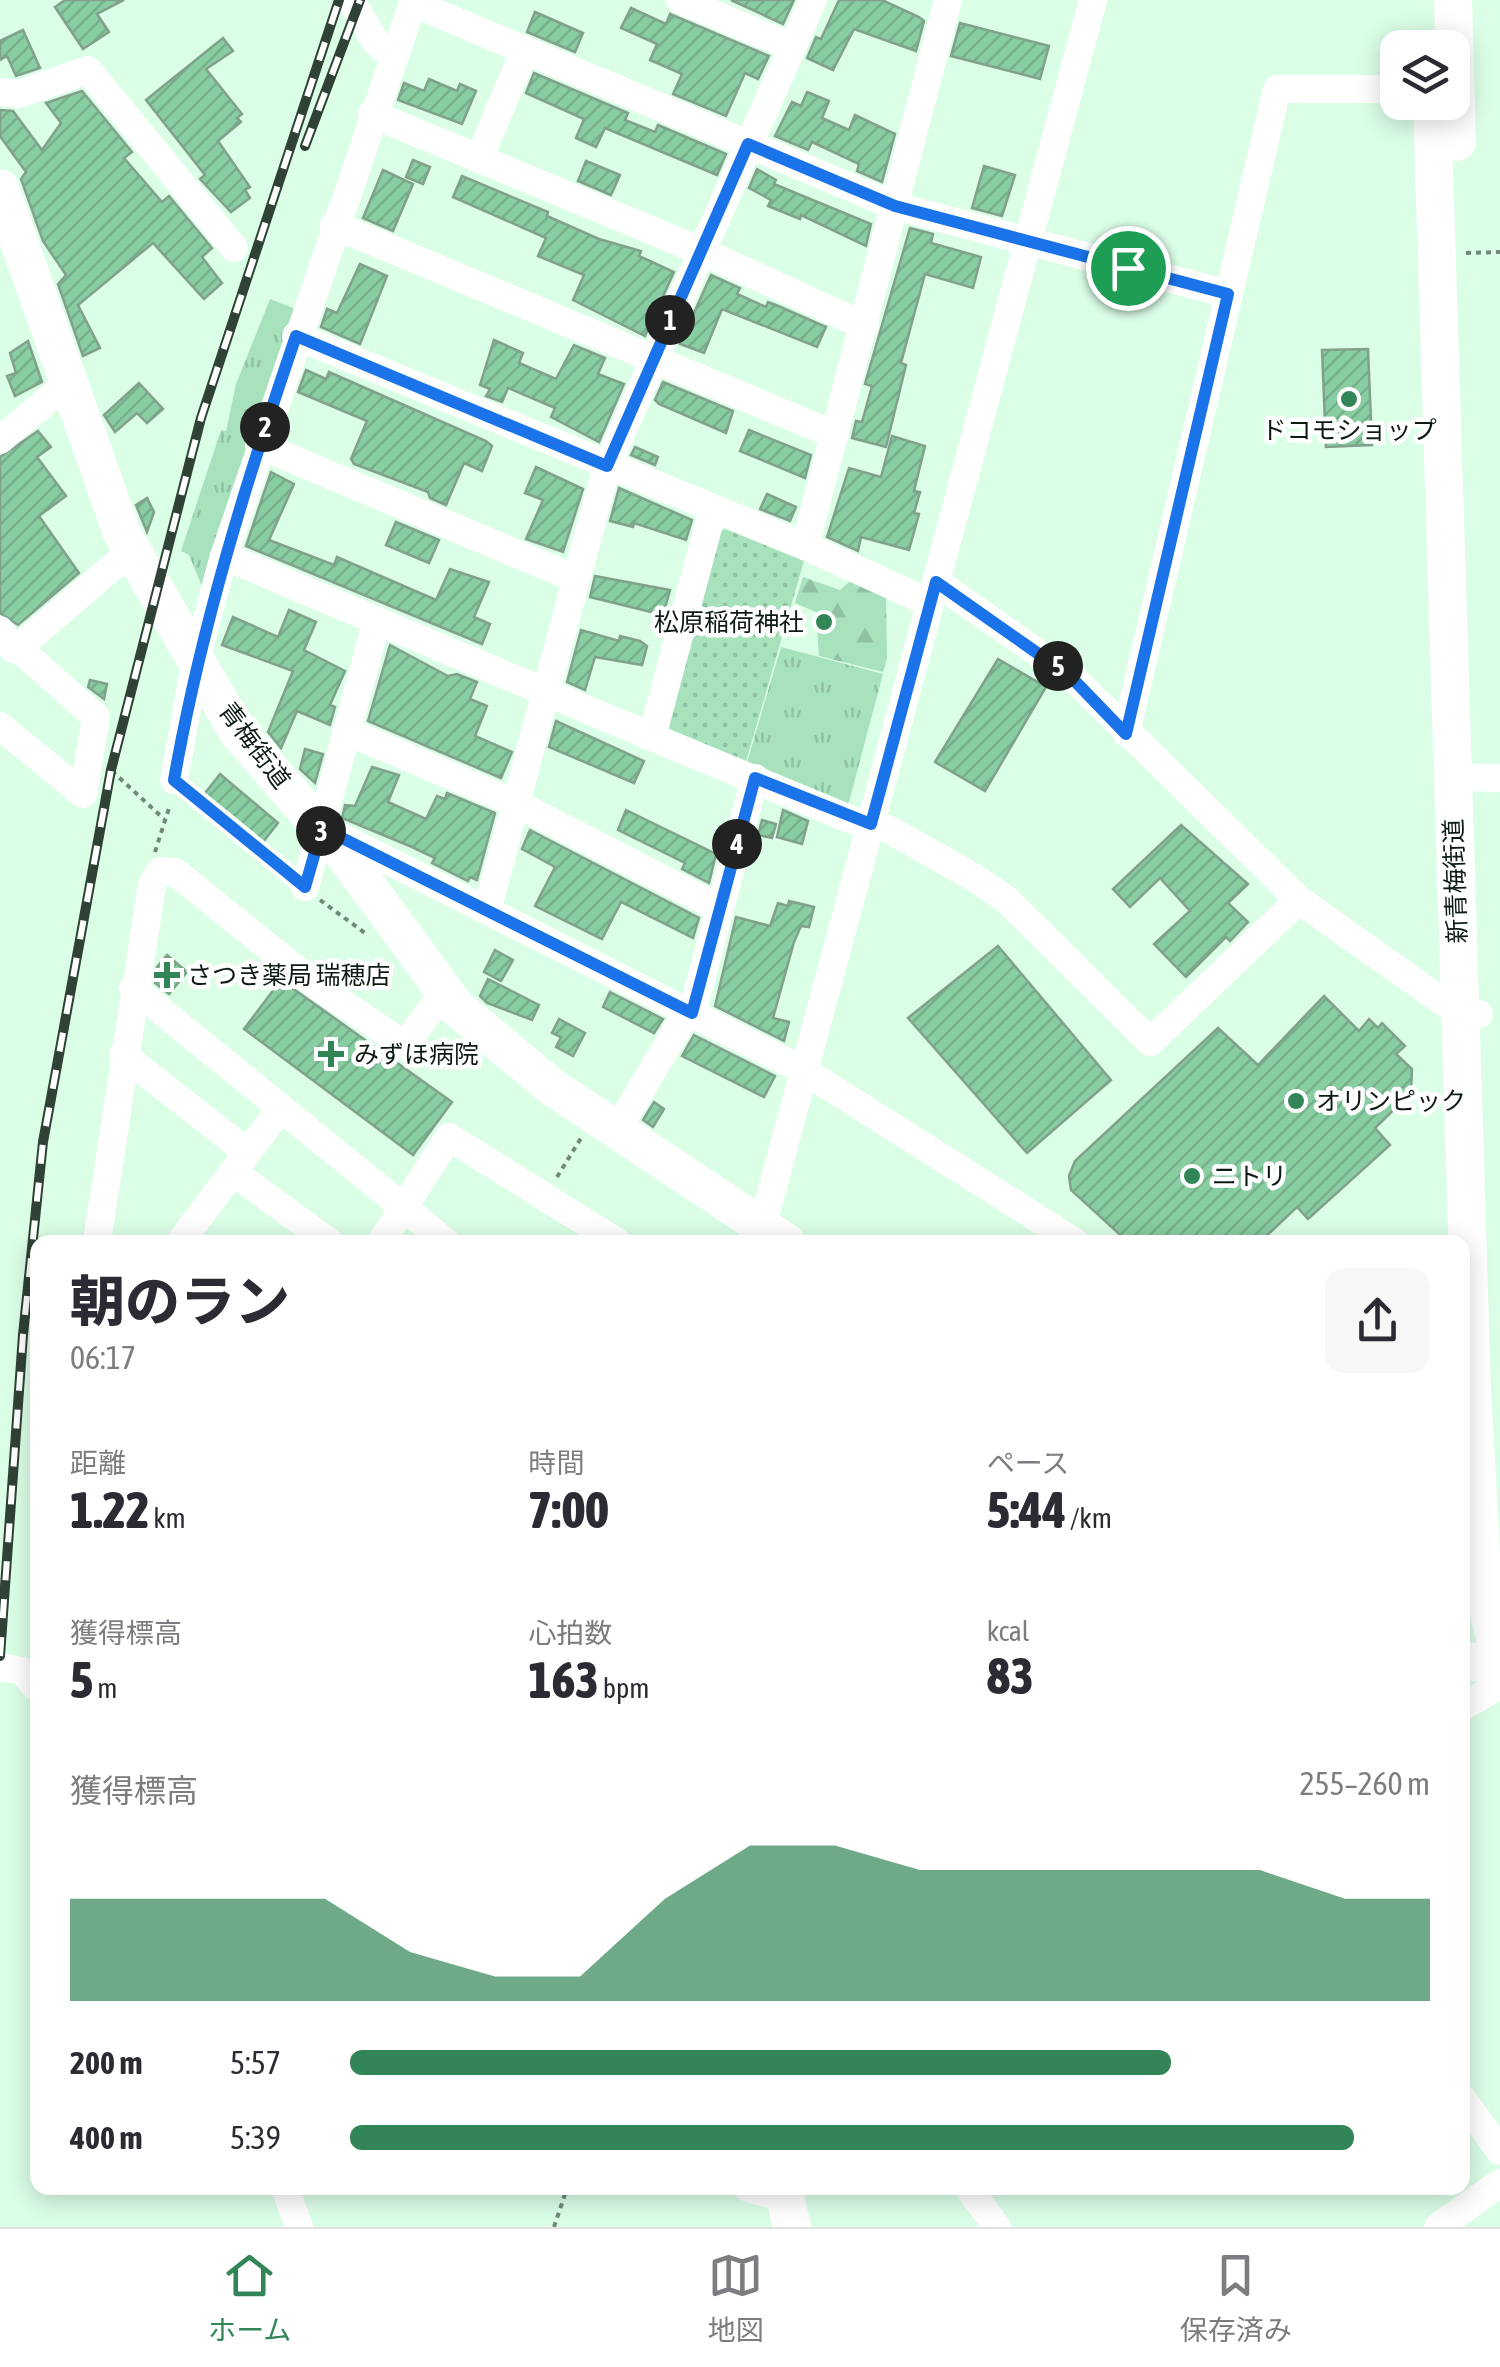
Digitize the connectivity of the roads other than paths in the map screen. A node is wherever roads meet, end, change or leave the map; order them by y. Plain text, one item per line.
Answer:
1 (351, 0) edge
2 (680, 0) edge
3 (813, 0) edge
4 (948, 0) edge
5 (1094, 0) edge
6 (1426, 0) edge
7 (1452, 0) edge
8 (413, 2) edge
9 (1429, 30) edge
10 (792, 47) junction
11 (524, 50) junction
12 (392, 56) junction
13 (1380, 89) edge
14 (0, 92) edge
15 (372, 114) junction
16 (1433, 120) edge
17 (748, 144) junction
18 (479, 158) junction
19 (0, 188) edge
20 (895, 206) junction
21 (334, 225) junction
22 (1028, 242) junction
23 (234, 248) dead end
24 (701, 251) junction
25 (1228, 294) junction
26 (865, 326) junction
27 (296, 336) junction
28 (652, 360) junction
29 (68, 383) junction
30 (835, 435) junction
31 (0, 440) edge
32 (259, 445) junction
33 (607, 466) junction
34 (713, 509) junction
35 (805, 546) junction
36 (131, 551) junction
37 (224, 556) junction
38 (574, 578) junction
39 (933, 593) junction
40 (377, 620) junction
41 (9, 639) edge
42 (196, 659) junction
43 (545, 690) junction
44 (346, 731) junction
45 (1126, 734) junction
46 (652, 737) junction
47 (4, 738) edge
48 (755, 778) junction
49 (1474, 778) edge
50 (174, 780) road end
51 (515, 803) junction
52 (871, 824) junction
53 (322, 828) junction
54 (305, 887) road end
55 (1299, 900) junction
56 (720, 908) junction
57 (486, 910) junction
58 (133, 988) junction
59 (444, 993) junction
60 (690, 1012) junction
61 (1469, 1013) junction
62 (123, 1055) junction
63 (803, 1070) junction
64 (281, 1108) junction
65 (612, 1114) junction
66 (240, 1162) junction
67 (402, 1208) junction
68 (98, 1235) edge
69 (185, 1235) edge
70 (321, 1235) edge
71 (386, 1235) edge
72 (437, 1235) edge
73 (605, 1235) edge
74 (766, 1235) edge
75 (769, 1235) edge
76 (1064, 1235) edge
77 (1500, 1513) edge
78 (1470, 1662) edge
79 (1500, 1664) edge
80 (0, 1667) edge
81 (30, 1681) edge
82 (1470, 1702) edge
83 (1470, 2109) edge
84 (1500, 2151) edge
85 (1500, 2183) edge
86 (288, 2195) edge
87 (975, 2195) edge
88 (299, 2227) edge
89 (998, 2227) edge
90 (1438, 2227) edge

1 - 12 street
2 - 10 street
3 - 10 street
4 - 20 street
5 - 22 street
6 - 9 main road
7 - 49 main road, 新青梅街道
8 - 11 street
8 - 12 street
10 - 17 street
11 - 17 street
11 - 18 street
12 - 15 street
13 - 25 street
14 - 23 street
15 - 18 street
15 - 21 street
16 - 49 main road, 新青梅街道
17 - 20 street
17 - 24 street
18 - 24 street
19 - 29 main road, 青梅街道
20 - 22 street
20 - 26 street
21 - 27 street
21 - 28 street
22 - 25 street
22 - 39 street
24 - 26 street
24 - 28 street
25 - 45 street
26 - 30 street
27 - 32 street
27 - 33 street
28 - 30 street
28 - 33 street
29 - 31 street
29 - 36 main road, 青梅街道
30 - 35 street
32 - 37 street
32 - 38 street
33 - 34 street
33 - 38 street
34 - 35 street
34 - 46 street
35 - 39 street
36 - 41 street
36 - 42 main road, 青梅街道
37 - 40 street
37 - 42 street
38 - 43 street
39 - 45 street
39 - 52 street
40 - 43 street
40 - 44 street
41 - 47 street
42 - 50 street
42 - 53 main road, 青梅街道
43 - 46 street
43 - 51 street
44 - 51 street
44 - 53 street
45 - 55 street
46 - 48 street
48 - 52 street
48 - 56 street
49 - 61 main road, 新青梅街道
51 - 56 street
51 - 57 street
52 - 55 street
52 - 63 street
53 - 54 street
53 - 57 street
53 - 59 main road, 青梅街道
55 - 61 street
56 - 60 street
57 - 60 street
58 - 59 street
58 - 62 street
58 - 64 street
59 - 65 main road, 青梅街道
60 - 63 street
60 - 65 street
61 - 77 main road, 新青梅街道
61 - 79 main road, 新青梅街道
62 - 66 street
62 - 68 street
63 - 75 street
63 - 76 street
64 - 66 street
64 - 67 street
65 - 74 main road, 青梅街道
66 - 69 street
66 - 70 street
67 - 71 street
67 - 72 street
67 - 73 street
78 - 79 main road
79 - 82 street
80 - 81 street
83 - 84 street
85 - 90 street
86 - 88 street
87 - 89 street

